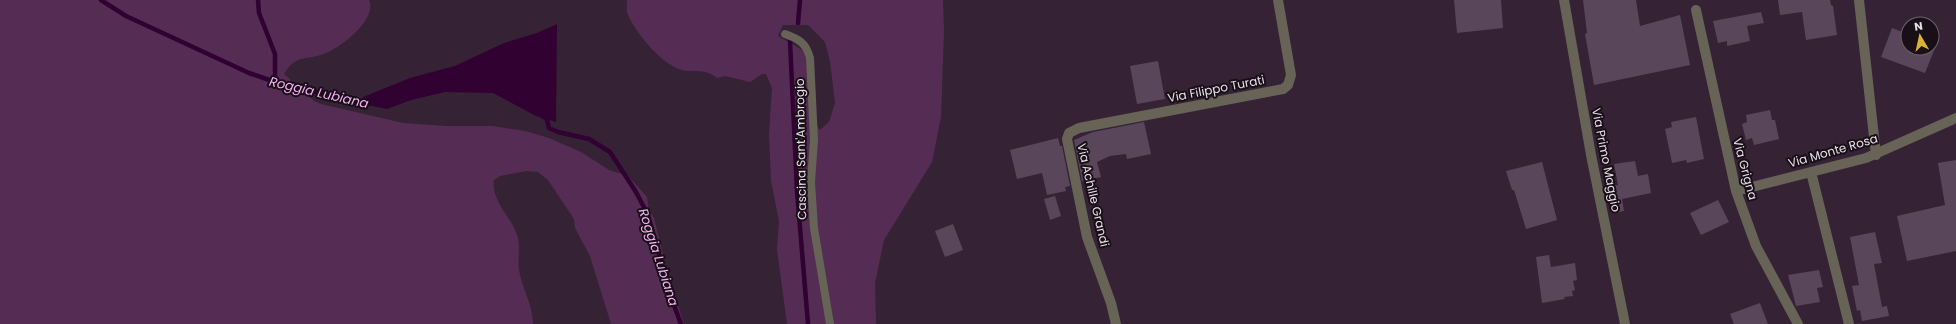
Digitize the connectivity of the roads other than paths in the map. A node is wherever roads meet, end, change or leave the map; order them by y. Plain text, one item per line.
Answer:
1 (1278, 0) edge
2 (1564, 0) edge
3 (1859, 0) edge
4 (1696, 10) dead end
5 (785, 34) dead end
6 (1956, 118) edge
7 (1067, 139) joint
8 (1876, 154) junction
9 (1811, 172) junction
10 (1736, 191) junction
11 (830, 324) edge
12 (1116, 324) edge
13 (1625, 324) edge
14 (1798, 324) edge
15 (1849, 324) edge

1 - 7 street, Via Filippo Turati
2 - 13 street, Via Primo Maggio
3 - 8 street
4 - 10 street, Via Grigna
5 - 11 lane, Cascina Sant'Ambrogio
6 - 8 street, Via Monte Rosa
7 - 12 street, Via Achille Grandi
8 - 9 street, Via Monte Rosa
9 - 10 street, Via Monte Rosa
9 - 15 street
10 - 14 street, Via Grigna

